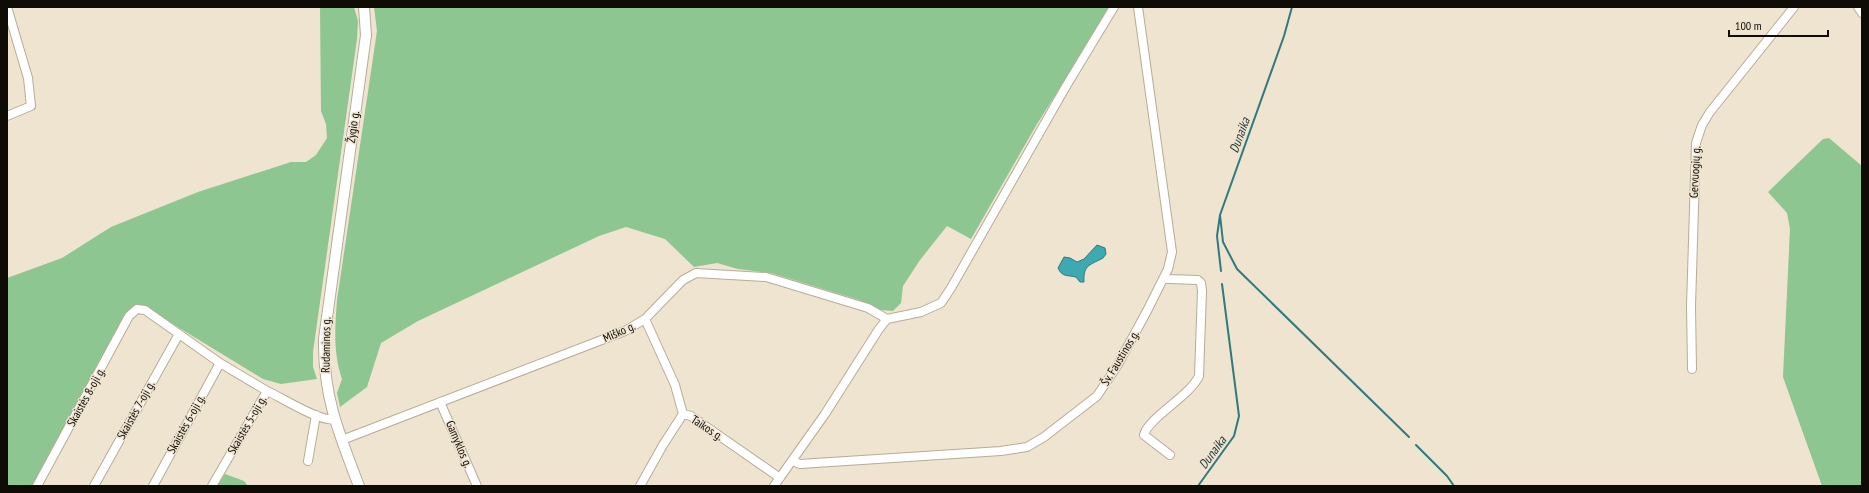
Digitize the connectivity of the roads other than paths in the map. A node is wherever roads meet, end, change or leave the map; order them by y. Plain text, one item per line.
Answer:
1 (364, 7) edge
2 (1114, 7) edge
3 (1138, 7) edge
4 (1794, 7) edge
5 (1858, 7) edge
6 (7, 8) edge
7 (1862, 13) edge
8 (7, 116) edge
9 (335, 247) joint
10 (1164, 278) junction
11 (646, 319) junction
12 (887, 319) junction
13 (179, 334) junction
14 (220, 363) junction
15 (1692, 369) dead end
16 (267, 390) junction
17 (440, 402) junction
18 (683, 414) junction
19 (316, 416) junction
20 (334, 419) junction
21 (342, 440) junction
22 (1170, 455) dead end
23 (792, 460) junction
24 (308, 461) dead end
25 (780, 478) junction
26 (38, 486) edge
27 (94, 486) edge
28 (153, 486) edge
29 (212, 486) edge
30 (359, 486) edge
31 (477, 486) edge
32 (640, 486) edge
33 (774, 486) edge

1 - 9 main road, Žygio g.
2 - 12 street
3 - 10 street, Šv. Faustinos g.
4 - 15 street, Gervuogių g.
5 - 7 street
6 - 8 street
9 - 20 main road, Rudaminos g.
10 - 22 street
10 - 23 street, Šv. Faustinos g.
11 - 12 street, Miško g.
11 - 17 street, Miško g.
11 - 18 street
12 - 23 street
13 - 14 street
13 - 26 street, Skaistės 8-oji g.
13 - 27 street, Skaistės 7-oji g.
14 - 16 street
14 - 28 street, Skaistės 6-oji g.
16 - 19 street, Skaistės 5-oji g.
16 - 29 street, Skaistės 5-oji g.
17 - 21 street, Miško g.
17 - 31 street, Gamyklos g.
18 - 25 street, Taikos g.
18 - 32 street, Taikos g.
19 - 20 street, Skaistės 5-oji g.
19 - 24 street
20 - 21 main road, Rudaminos g.
21 - 30 main road, Rudaminos g.
23 - 25 street
25 - 33 street

